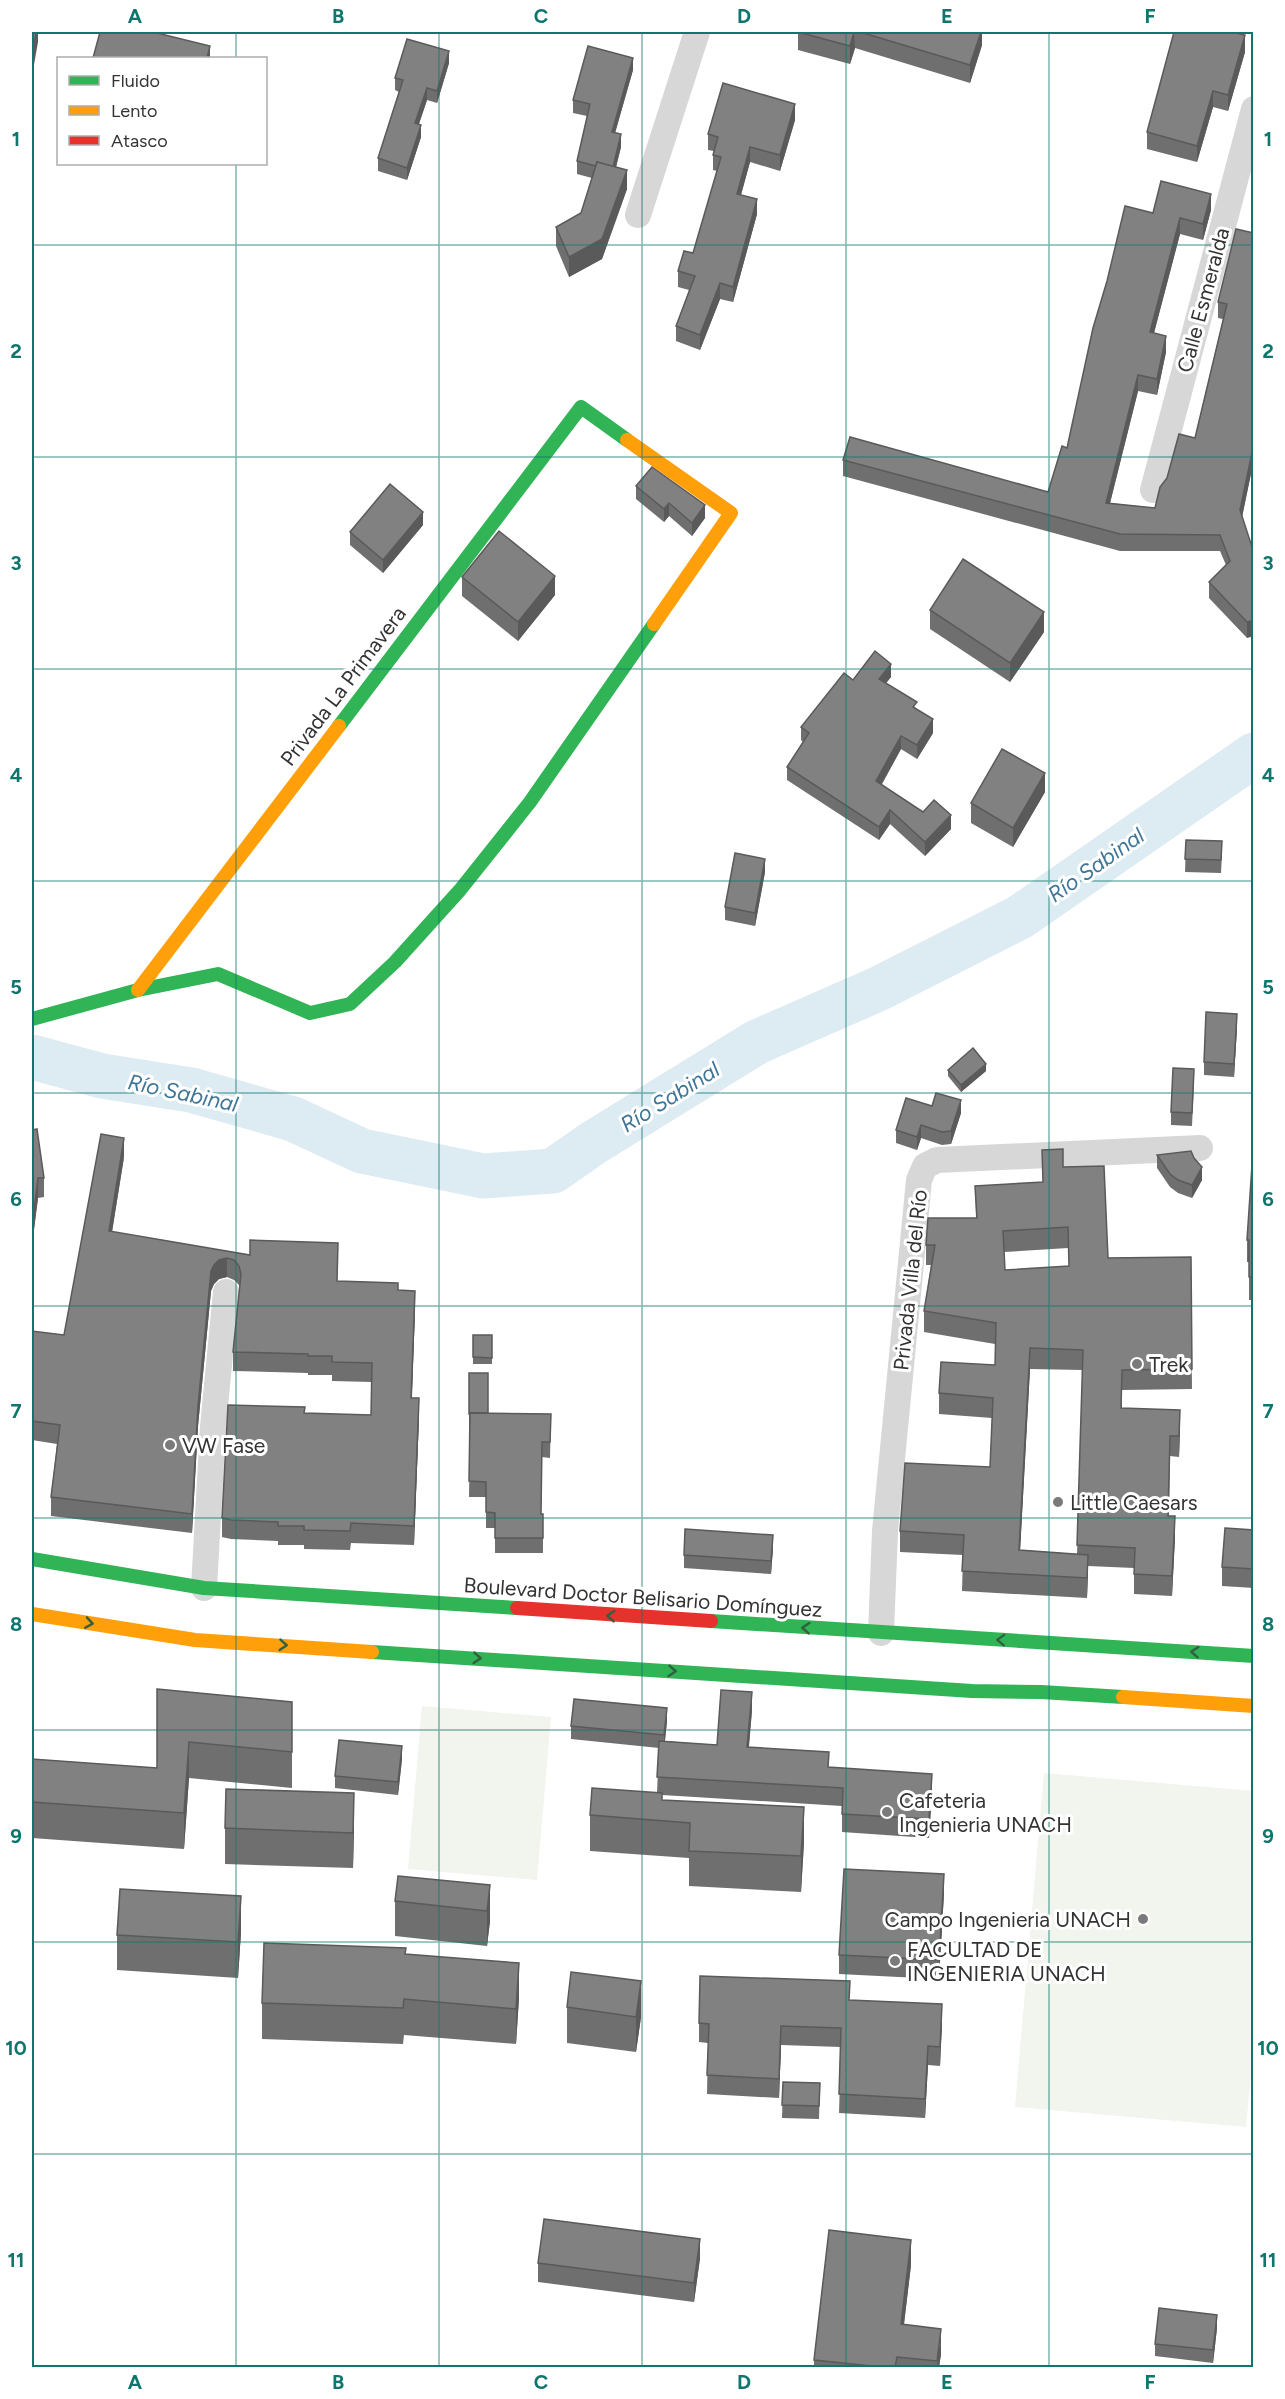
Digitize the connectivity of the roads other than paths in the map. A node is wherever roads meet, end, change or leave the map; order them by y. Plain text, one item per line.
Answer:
1 (697, 32) edge
2 (1254, 109) edge
3 (638, 215) dead end
4 (1153, 490) dead end
5 (138, 990) junction
6 (32, 1019) edge
7 (1200, 1148) dead end
8 (226, 1292) dead end
9 (32, 1559) edge
10 (204, 1588) junction
11 (32, 1614) edge
12 (881, 1633) junction
13 (1254, 1656) edge
14 (1254, 1706) edge

1 - 3 street
2 - 4 street, Calle Esmeralda
5 - 5 main road, Privada La Primavera
5 - 6 main road
7 - 12 street, Privada Villa del Río
8 - 10 street
9 - 10 main road, Boulevard Doctor Belisario Domínguez
12 -> 10 main road, Boulevard Doctor Belisario Domínguez
11 -> 14 main road
13 -> 12 main road, Boulevard Doctor Belisario Domínguez

